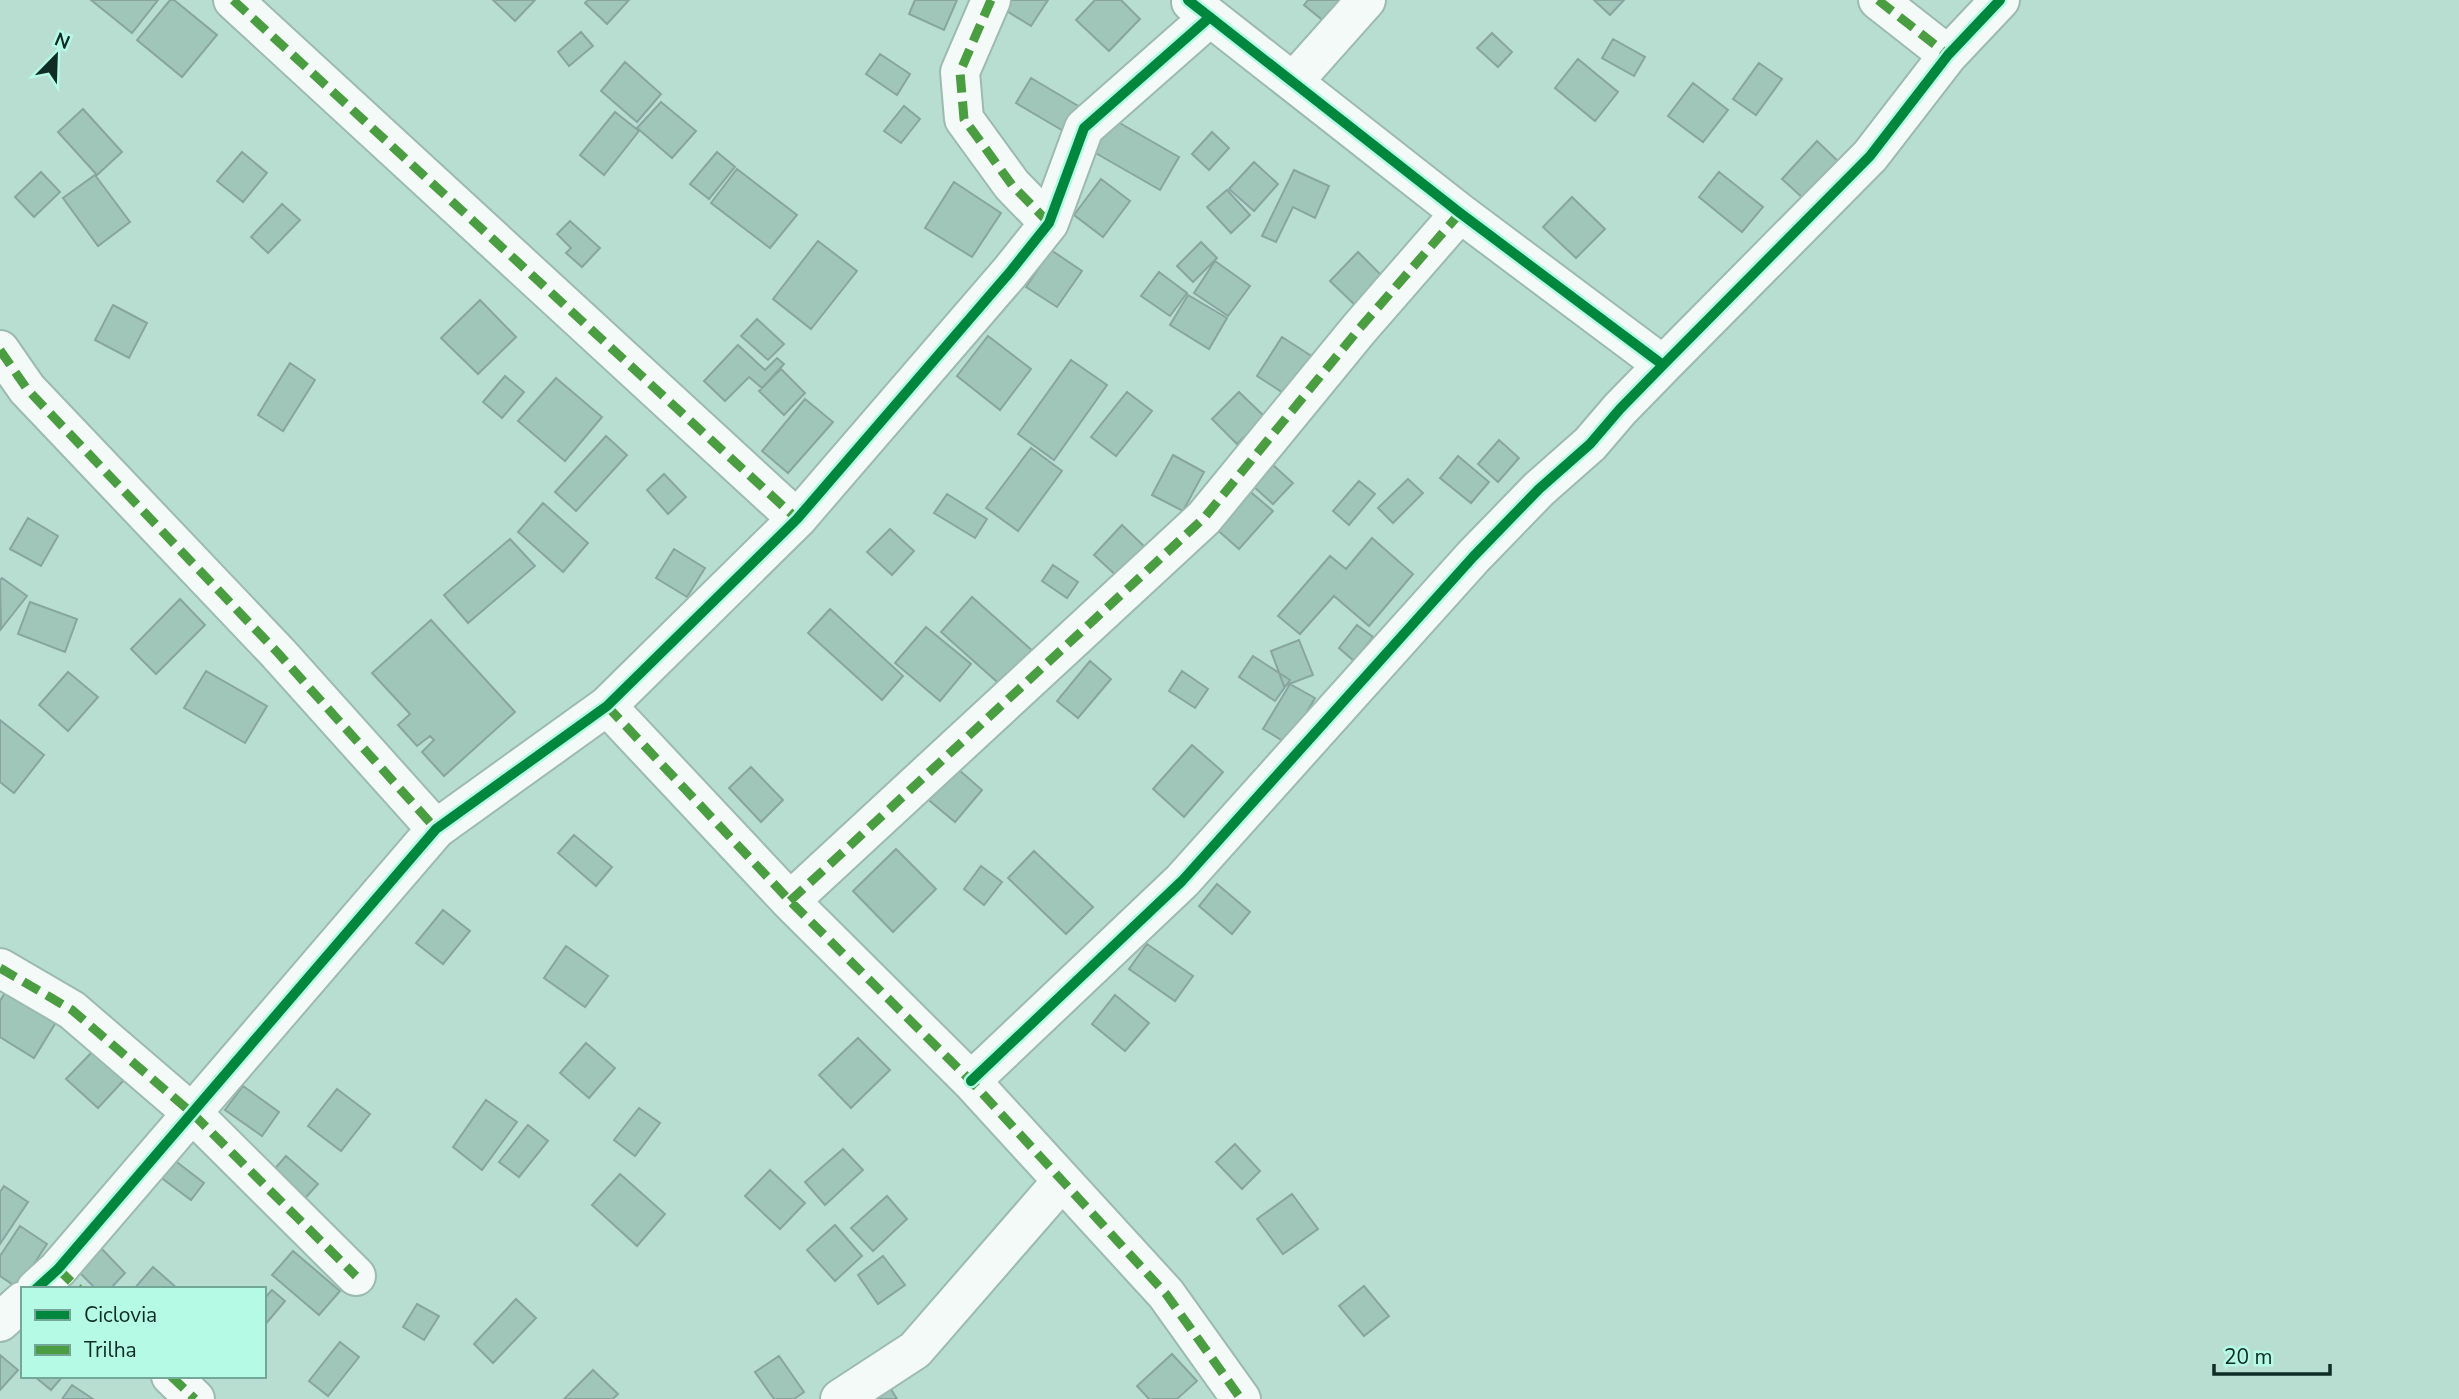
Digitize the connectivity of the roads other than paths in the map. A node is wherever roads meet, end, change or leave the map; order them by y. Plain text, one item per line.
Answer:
1 (233, 0) edge
2 (991, 0) edge
3 (1366, 0) edge
4 (1878, 0) edge
5 (2000, 0) edge
6 (1199, 8) edge
7 (1948, 55) junction
8 (1293, 82) junction
9 (1460, 213) junction
10 (1049, 223) junction
11 (0, 350) edge
12 (1663, 365) junction
13 (797, 519) junction
14 (607, 706) junction
15 (436, 829) junction
16 (790, 901) junction
17 (0, 968) edge
18 (971, 1081) junction
19 (193, 1114) junction
20 (1062, 1181) junction
21 (356, 1276) dead end
22 (57, 1282) edge
23 (21, 1303) edge
24 (0, 1322) edge
25 (173, 1378) edge
26 (195, 1399) edge
27 (840, 1399) edge
28 (1241, 1399) edge

1 - 13 street
2 - 10 street
3 - 8 street
4 - 7 street
5 - 7 street
6 - 8 street
6 - 10 street
7 - 12 street
8 - 9 street
9 - 12 street
9 - 16 street
10 - 13 street
11 - 15 street
12 - 18 street
13 - 14 street
14 - 15 street
14 - 16 street
15 - 19 street
16 - 18 street
17 - 19 street
18 - 20 street
19 - 21 street
19 - 22 street
20 - 27 street
20 - 28 street
23 - 24 street
25 - 26 street

